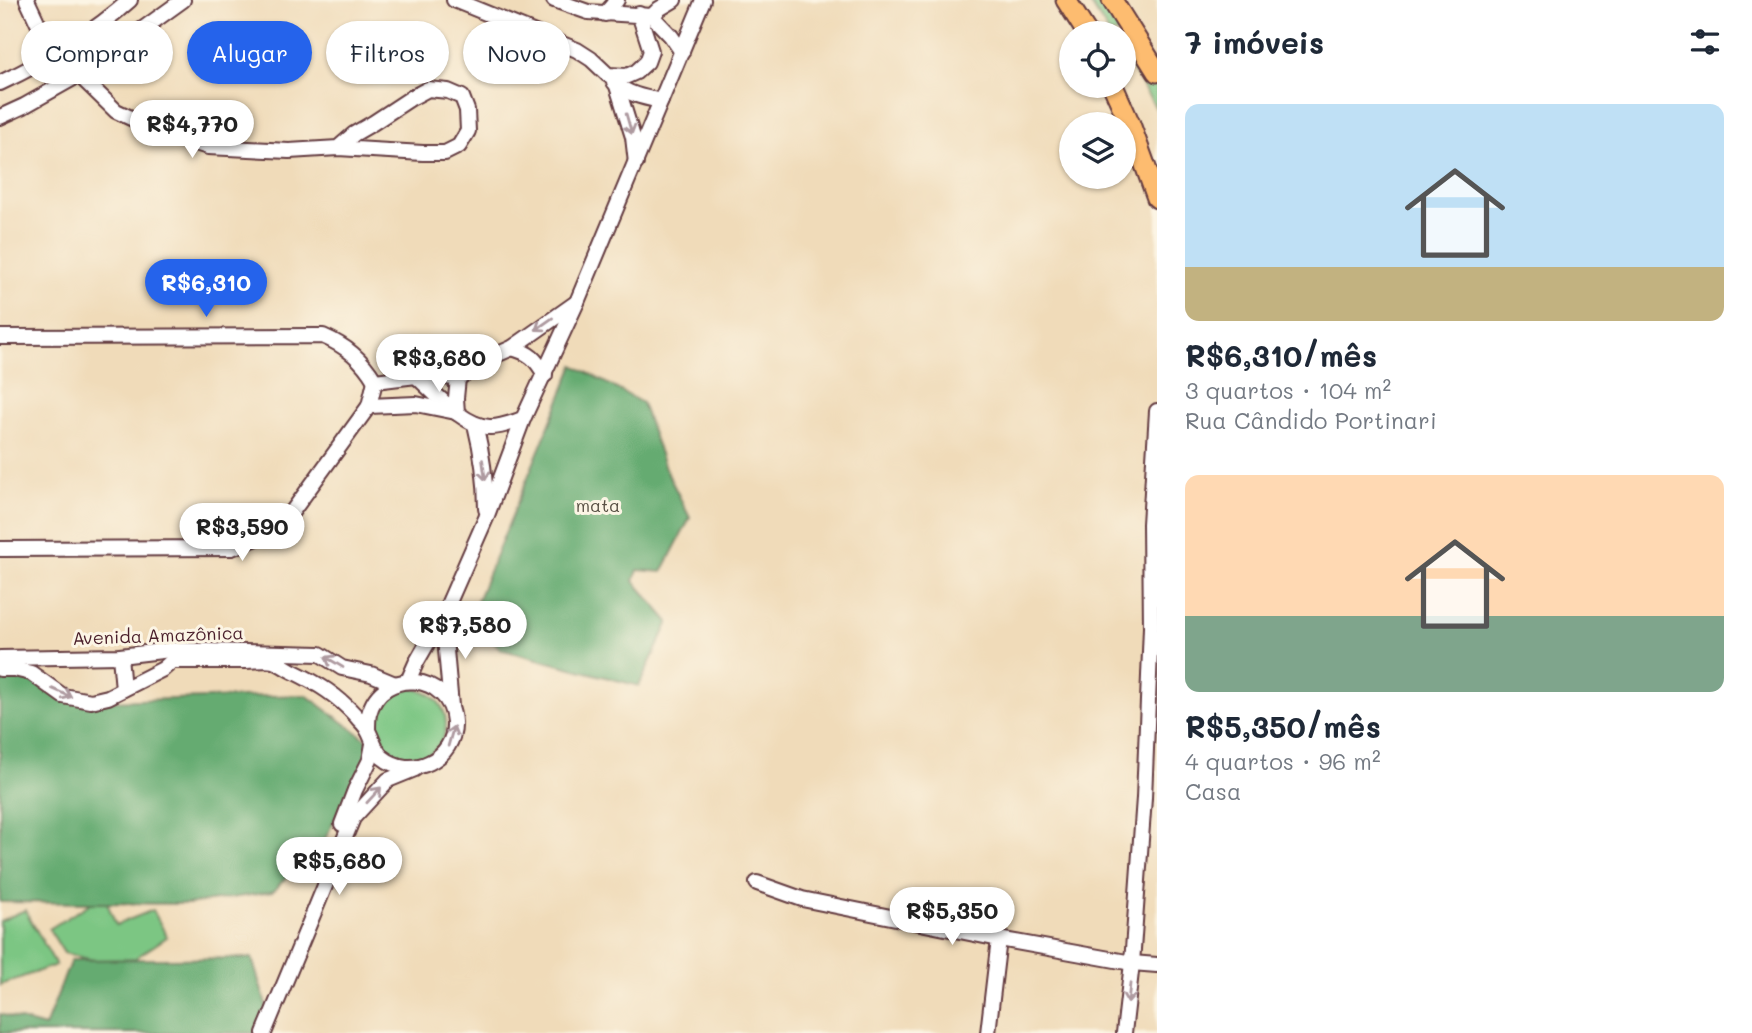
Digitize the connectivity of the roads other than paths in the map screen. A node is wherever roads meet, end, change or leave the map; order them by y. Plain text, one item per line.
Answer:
1 (27, 0) edge
2 (130, 0) edge
3 (183, 0) edge
4 (454, 0) edge
5 (554, 0) edge
6 (617, 0) edge
7 (674, 0) edge
8 (703, 0) edge
9 (1066, 0) edge
10 (1112, 0) edge
11 (473, 4) edge
12 (605, 14) junction
13 (645, 15) junction
14 (37, 21) edge
15 (105, 21) edge
16 (154, 21) edge
17 (1079, 21) edge
18 (682, 52) junction
19 (21, 72) edge
20 (1157, 72) edge
21 (613, 81) junction
22 (0, 83) edge
23 (63, 84) edge
24 (88, 84) edge
25 (1119, 98) edge
26 (662, 101) junction
27 (0, 117) edge
28 (338, 148) junction
29 (636, 164) junction
30 (1157, 198) edge
31 (577, 302) junction
32 (0, 337) edge
33 (512, 348) junction
34 (545, 374) junction
35 (416, 376) junction
36 (458, 378) junction
37 (375, 380) junction
38 (369, 406) junction
39 (1157, 411) edge
40 (457, 413) junction
41 (523, 419) junction
42 (475, 424) junction
43 (486, 518) junction
44 (0, 549) edge
45 (443, 616) junction
46 (1154, 627) edge
47 (120, 656) junction
48 (171, 656) junction
49 (7, 664) edge
50 (402, 682) junction
51 (123, 688) junction
52 (451, 709) junction
53 (370, 737) junction
54 (424, 766) junction
55 (757, 883) dead end
56 (999, 939) junction
57 (1132, 963) junction
58 (1157, 965) edge
59 (257, 1033) edge
60 (264, 1033) edge
61 (988, 1033) edge
62 (1124, 1033) edge

1 - 14 street
2 - 15 street
3 - 16 street
4 - 11 street
5 - 12 street
6 - 12 street
7 - 13 street
8 - 18 street
9 - 17 main road
10 - 20 main road
11 - 21 street
12 - 13 street
13 - 18 street
13 - 21 street
18 - 26 street
19 - 22 street
21 - 26 street
21 -> 29 street
23 - 27 street
24 - 28 street
25 - 30 main road
26 - 29 street
28 - 28 street
29 - 31 street
31 -> 33 street
31 - 34 street
32 - 37 street
33 - 34 street
33 - 36 street
34 - 41 street
35 - 36 street
35 - 37 street
35 - 40 street
36 - 40 street
37 - 38 street
38 - 40 street
38 - 44 street
39 - 46 street
40 - 42 street
41 - 42 street
41 - 43 street
42 -> 43 street
43 - 45 street
45 - 50 street
45 - 52 street
46 - 57 street
47 - 48 street, Avenida Amazônica
47 - 49 street, Avenida Amazônica
47 - 51 street
50 -> 48 street, Avenida Amazônica
48 - 51 street, Avenida Amazônica
48 - 53 street, Avenida Amazônica
49 -> 51 street, Avenida Amazônica
50 - 52 street
50 - 53 street
54 -> 52 street
53 - 54 street
53 - 59 street
60 -> 54 street
55 - 56 street
56 - 57 street
56 - 61 street
57 - 58 street
57 -> 62 street

